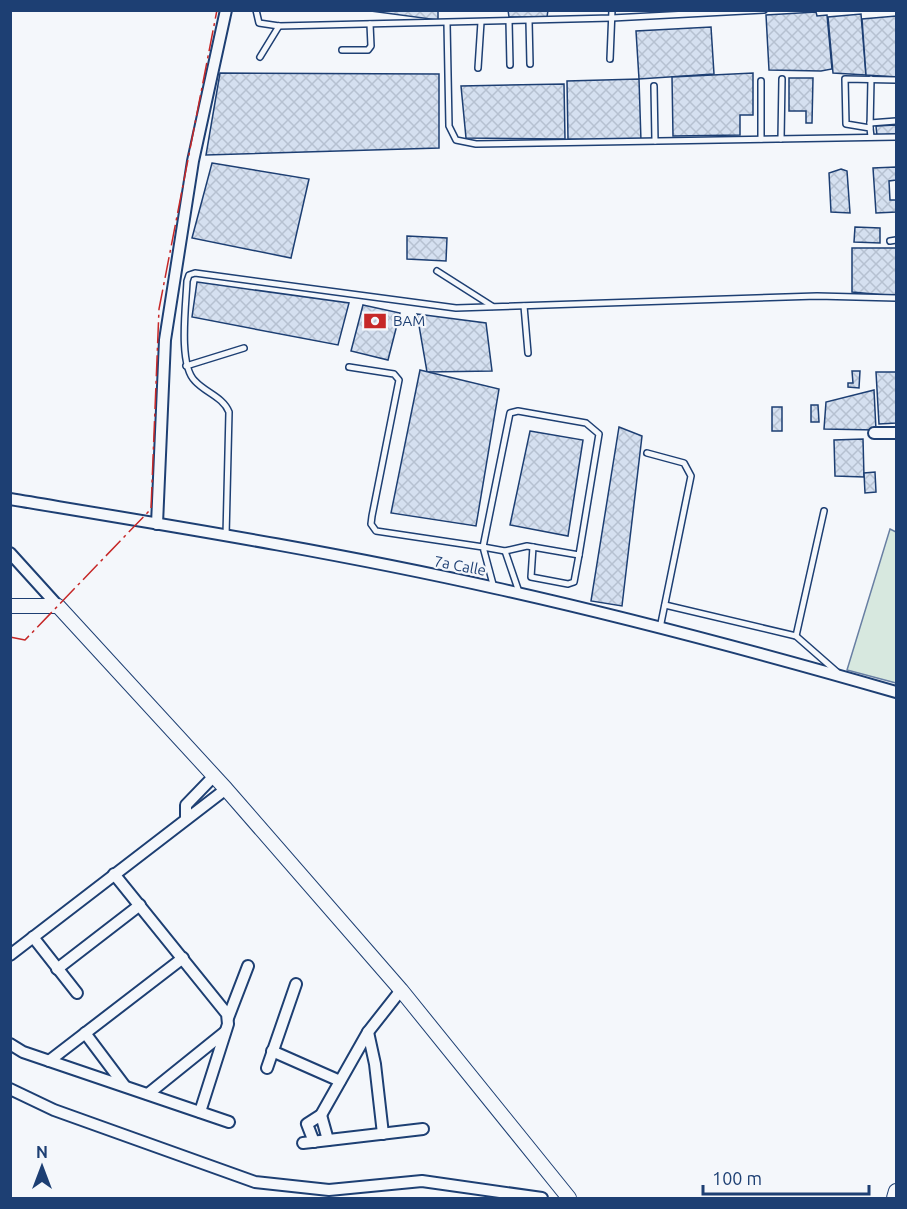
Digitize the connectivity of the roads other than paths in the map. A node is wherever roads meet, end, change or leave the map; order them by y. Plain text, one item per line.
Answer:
1 (226, 10) edge
2 (256, 10) edge
3 (590, 10) edge
4 (612, 10) edge
5 (764, 10) edge
6 (747, 11) edge
7 (612, 18) junction
8 (591, 19) junction
9 (508, 21) junction
10 (529, 21) junction
11 (481, 22) junction
12 (447, 23) junction
13 (370, 24) junction
14 (279, 26) junction
15 (342, 50) dead end
16 (260, 57) dead end
17 (610, 59) dead end
18 (530, 64) dead end
19 (510, 65) dead end
20 (478, 68) dead end
21 (782, 79) dead end
22 (871, 80) junction
23 (897, 80) edge
24 (761, 81) dead end
25 (654, 86) dead end
26 (897, 121) edge
27 (870, 125) junction
28 (871, 137) junction
29 (897, 137) edge
30 (761, 139) junction
31 (781, 139) junction
32 (655, 141) junction
33 (897, 240) edge
34 (890, 241) dead end
35 (437, 271) dead end
36 (897, 298) edge
37 (524, 306) junction
38 (493, 307) junction
39 (244, 348) dead end
40 (528, 353) dead end
41 (186, 366) junction
42 (349, 367) dead end
43 (874, 433) dead end
44 (897, 433) edge
45 (647, 453) dead end
46 (10, 499) edge
47 (824, 511) dead end
48 (157, 524) junction
49 (226, 537) junction
50 (483, 547) junction
51 (533, 547) junction
52 (505, 551) junction
53 (10, 553) edge
54 (579, 555) junction
55 (494, 588) junction
56 (520, 594) junction
57 (665, 605) junction
58 (10, 606) edge
59 (58, 606) junction
60 (660, 628) junction
61 (796, 636) junction
62 (843, 676) junction
63 (897, 692) edge
64 (214, 776) junction
65 (226, 789) junction
66 (186, 819) junction
67 (114, 874) junction
68 (140, 905) junction
69 (33, 937) junction
70 (10, 955) edge
71 (183, 958) junction
72 (248, 966) dead end
73 (57, 969) junction
74 (296, 984) dead end
75 (401, 990) junction
76 (76, 993) dead end
77 (228, 1018) junction
78 (225, 1032) junction
79 (368, 1032) junction
80 (86, 1033) junction
81 (10, 1044) edge
82 (272, 1051) junction
83 (49, 1061) junction
84 (267, 1068) dead end
85 (340, 1080) junction
86 (125, 1085) junction
87 (10, 1089) edge
88 (148, 1094) junction
89 (200, 1112) junction
90 (321, 1114) junction
91 (229, 1122) dead end
92 (423, 1129) dead end
93 (383, 1134) junction
94 (328, 1140) junction
95 (351, 1188) junction
96 (897, 1191) edge
97 (470, 1194) edge
98 (346, 1198) edge
99 (542, 1198) edge
100 (569, 1198) edge
101 (894, 1198) edge

1 - 48 street
2 - 14 lane
3 - 8 lane
4 - 7 lane
5 - 6 lane
6 - 7 lane
7 - 8 lane
7 - 17 lane
8 - 10 lane
9 - 10 lane
9 - 11 lane
9 - 19 lane
10 - 18 lane
11 - 12 lane
11 - 20 lane
12 - 13 lane
12 - 32 lane
13 - 14 lane
13 - 15 lane
14 - 16 lane
21 - 31 lane
22 - 23 lane
22 - 27 lane
22 - 27 lane
24 - 30 lane
25 - 32 lane
26 - 27 lane
27 - 28 lane
28 - 29 lane
28 - 31 lane
30 - 31 lane
30 - 32 lane
33 - 34 lane
35 - 38 lane
36 - 37 lane
37 - 38 lane
37 - 40 lane
38 - 41 lane
39 - 41 lane
41 - 49 lane
42 - 50 lane
43 - 44 street
45 - 57 lane
46 - 48 street, 7a Calle
47 - 61 lane
48 - 49 street, 7a Calle
49 - 55 street, 7a Calle
50 - 52 lane
50 - 54 lane
50 - 55 lane
51 - 52 lane
51 - 54 lane
51 - 54 lane
52 - 56 lane
53 - 59 street
55 - 56 street, 7a Calle
56 - 60 street, 7a Calle
57 - 60 lane
57 - 61 lane
58 - 59 street
59 - 64 street
60 - 62 street, 7a Calle
61 - 62 lane
62 - 63 street, 7a Calle
64 - 65 street
64 - 66 street
65 - 66 street
65 - 75 street
66 - 67 street
67 - 68 street
67 - 69 street
68 - 71 street
68 - 73 street
69 - 70 street
69 - 73 street
71 - 77 street
71 - 80 street
72 - 77 street
73 - 76 street
74 - 82 street
75 - 79 street
75 - 100 street
77 - 78 street
78 - 88 street
78 - 89 street
79 - 85 street
79 - 93 street
80 - 83 street
80 - 86 street
81 - 83 street
82 - 84 street
82 - 85 street
83 - 86 street
85 - 90 street
86 - 88 street
87 - 95 street
88 - 89 street
89 - 91 street
90 - 94 street
90 - 94 street
92 - 93 street
93 - 94 street
95 - 97 street
95 - 98 street
96 - 101 street
97 - 99 street

